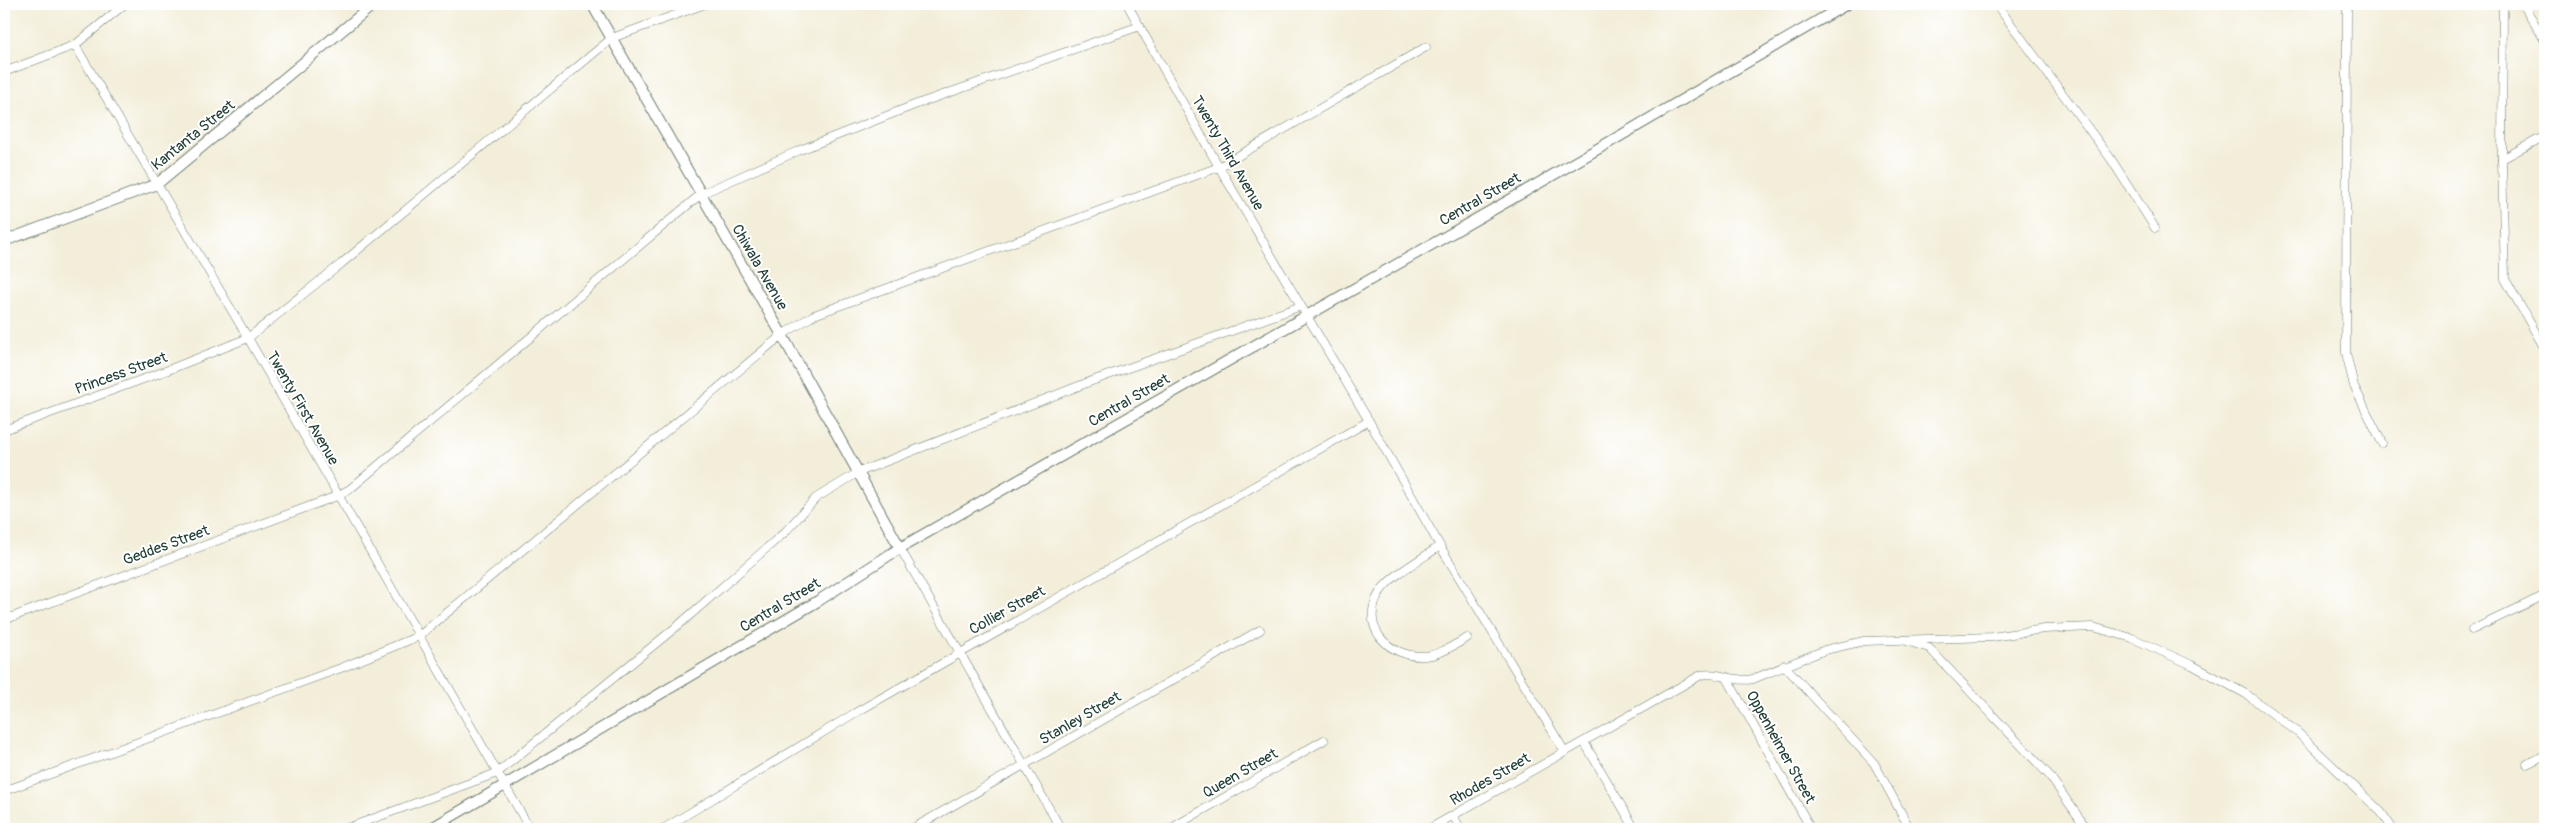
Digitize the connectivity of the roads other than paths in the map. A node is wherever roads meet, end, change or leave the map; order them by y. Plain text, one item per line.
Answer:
1 (125, 4) edge
2 (374, 4) edge
3 (592, 4) edge
4 (706, 4) edge
5 (1127, 4) edge
6 (1847, 4) edge
7 (1996, 4) edge
8 (2129, 4) edge
9 (2184, 4) edge
10 (2347, 4) edge
11 (2503, 4) edge
12 (2523, 4) edge
13 (1140, 26) junction
14 (612, 38) junction
15 (2545, 41) edge
16 (75, 46) junction
17 (1426, 47) dead end
18 (4, 72) edge
19 (2545, 136) edge
20 (2502, 159) junction
21 (1219, 167) junction
22 (158, 184) junction
23 (701, 194) junction
24 (2155, 228) dead end
25 (4, 241) edge
26 (1301, 306) junction
27 (1307, 315) junction
28 (782, 335) junction
29 (248, 338) junction
30 (2545, 349) edge
31 (1369, 421) junction
32 (4, 430) edge
33 (2382, 443) dead end
34 (859, 472) junction
35 (337, 496) junction
36 (1440, 546) junction
37 (900, 548) junction
38 (2545, 595) edge
39 (4, 620) edge
40 (1260, 630) dead end
41 (2472, 630) dead end
42 (419, 636) junction
43 (1467, 638) dead end
44 (1898, 639) junction
45 (960, 652) junction
46 (1784, 665) junction
47 (1727, 678) junction
48 (1324, 740) dead end
49 (1584, 742) junction
50 (1565, 752) junction
51 (2545, 755) edge
52 (2527, 764) dead end
53 (1025, 765) junction
54 (497, 773) junction
55 (504, 786) junction
56 (4, 791) edge
57 (1453, 816) junction
58 (345, 829) edge
59 (430, 829) edge
60 (530, 829) edge
61 (663, 829) edge
62 (912, 829) edge
63 (1061, 829) edge
64 (1170, 829) edge
65 (1429, 829) edge
66 (1461, 829) edge
67 (1635, 829) edge
68 (1811, 829) edge
69 (1910, 829) edge
70 (2087, 829) edge
71 (2393, 829) edge

1 - 16 street
2 - 22 street, Kantanta Street
3 - 14 street, Chiwala Avenue
4 - 14 street, Princess Street
5 - 13 street, Twenty Third Avenue
6 - 27 street, Central Street
7 - 24 street
8 - 9 street
10 - 33 street
11 - 20 street
12 - 15 street
13 - 21 street, Twenty Third Avenue
13 - 23 street, Geddes Street
14 - 23 street, Chiwala Avenue
14 - 29 street, Princess Street
16 - 18 street
16 - 22 street, Twenty First Avenue
17 - 21 street
19 - 20 street
20 - 30 street
21 - 26 street, Twenty Third Avenue
21 - 28 street
22 - 25 street, Kantanta Street
22 - 29 street, Twenty First Avenue
23 - 28 street, Chiwala Avenue
23 - 35 street, Geddes Street
26 - 27 street, Twenty Third Avenue
26 - 34 street
27 - 31 street, Twenty Third Avenue
27 - 37 street, Central Street
28 - 34 street, Chiwala Avenue
28 - 42 street
29 - 32 street, Princess Street
29 - 35 street, Twenty First Avenue
31 - 36 street, Twenty Third Avenue
31 - 45 street, Collier Street
34 - 37 street, Chiwala Avenue
34 - 54 street
35 - 39 street, Geddes Street
35 - 42 street, Twenty First Avenue
36 - 43 street
36 - 50 street, Twenty Third Avenue
37 - 45 street
37 - 55 street, Central Street
38 - 41 street
40 - 53 street, Stanley Street
42 - 54 street, Twenty First Avenue
42 - 56 street
44 - 46 street, Rhodes Street
44 - 70 street
44 - 71 street, Rhodes Street
45 - 53 street
45 - 61 street, Collier Street
46 - 47 street, Rhodes Street
46 - 69 street
47 - 49 street, Rhodes Street
47 - 68 street, Oppenheimer Street
48 - 64 street, Queen Street
49 - 50 street, Rhodes Street
49 - 67 street
50 - 57 street, Rhodes Street
51 - 52 street
53 - 62 street, Stanley Street
53 - 63 street
54 - 55 street, Twenty First Avenue
54 - 58 street
55 - 59 street, Central Street
55 - 60 street, Twenty First Avenue
57 - 65 street, Rhodes Street
57 - 66 street

